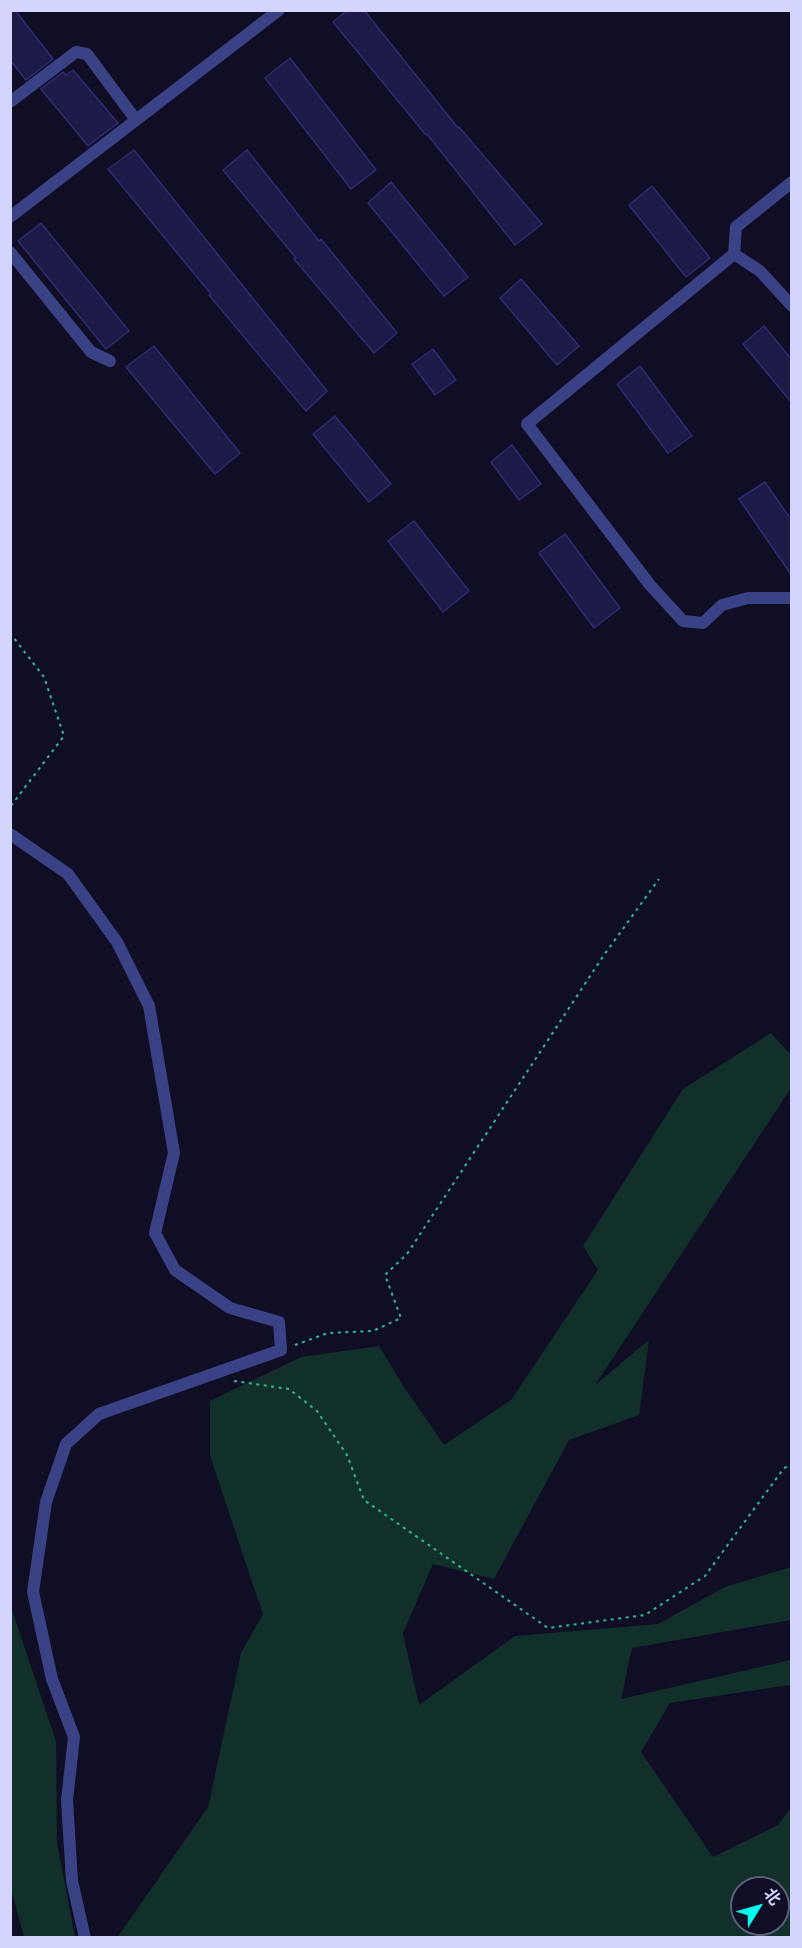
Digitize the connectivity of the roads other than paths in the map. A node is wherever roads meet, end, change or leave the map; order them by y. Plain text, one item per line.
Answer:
1 (279, 10) edge
2 (10, 102) edge
3 (136, 120) junction
4 (792, 182) edge
5 (10, 217) edge
6 (10, 252) edge
7 (734, 254) junction
8 (792, 306) edge
9 (110, 361) dead end
10 (792, 598) edge
11 (10, 834) edge
12 (86, 1938) edge

1 - 3 street
2 - 3 street
3 - 5 street
4 - 7 street
6 - 9 street
7 - 8 street
7 - 10 street
11 - 12 street

